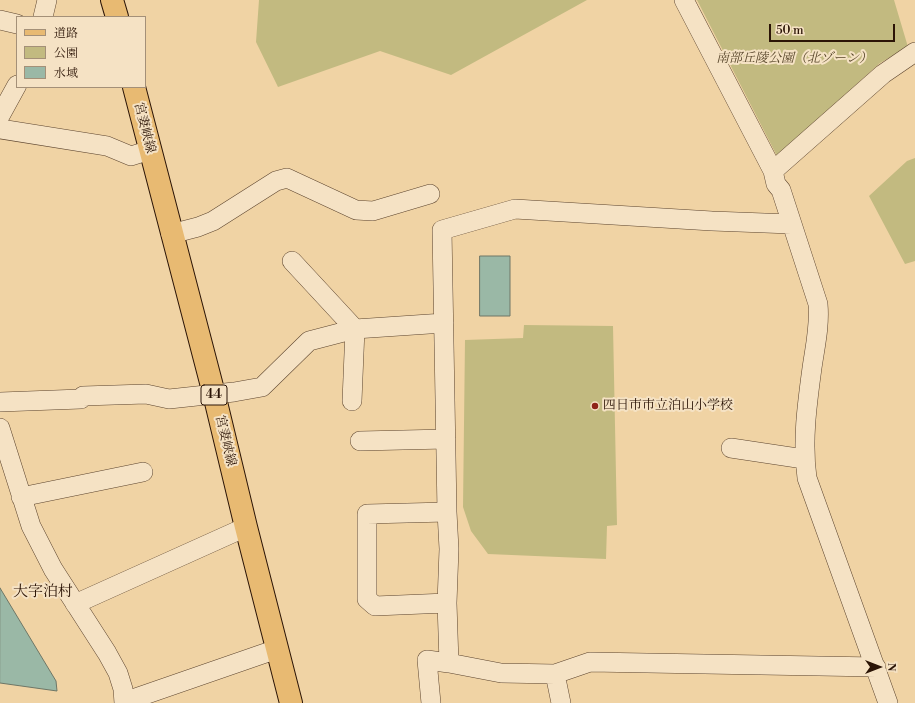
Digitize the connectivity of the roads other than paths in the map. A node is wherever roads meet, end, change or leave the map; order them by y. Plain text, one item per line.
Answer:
1 (47, 0) edge
2 (112, 0) edge
3 (684, 0) edge
4 (43, 16) edge
5 (117, 16) edge
6 (0, 20) edge
7 (16, 24) edge
8 (915, 52) edge
9 (16, 87) edge
10 (134, 88) edge
11 (0, 115) edge
12 (0, 129) edge
13 (150, 150) junction
14 (773, 171) junction
15 (430, 194) dead end
16 (791, 224) junction
17 (171, 234) junction
18 (292, 261) dead end
19 (444, 322) junction
20 (355, 329) junction
21 (214, 394) junction
22 (352, 401) dead end
23 (0, 402) edge
24 (0, 428) edge
25 (446, 439) junction
26 (360, 441) dead end
27 (730, 448) dead end
28 (804, 459) junction
29 (143, 472) dead end
30 (21, 497) junction
31 (447, 512) junction
32 (246, 527) junction
33 (447, 603) junction
34 (75, 604) junction
35 (277, 649) junction
36 (450, 663) junction
37 (876, 667) junction
38 (555, 674) junction
39 (124, 703) edge
40 (291, 703) edge
41 (431, 703) edge
42 (561, 703) edge
43 (888, 703) edge

1 - 4 street
2 - 5 main road
3 - 14 street
6 - 7 street
8 - 14 street
9 - 11 street
10 - 13 main road, 宮妻峡線 / 44
12 - 13 street
13 - 17 main road, 宮妻峡線 / 44
14 - 16 street
15 - 17 street
16 - 19 street
16 - 28 street
17 - 21 main road, 宮妻峡線 / 44
18 - 20 street
19 - 20 street
19 - 25 street
20 - 21 street
20 - 22 street
21 - 23 street
21 - 32 main road, 宮妻峡線 / 44
24 - 30 street
25 - 26 street
25 - 31 street
27 - 28 street
28 - 37 street
29 - 30 street
30 - 34 street
31 - 33 street
31 - 33 street
32 - 34 street
32 - 35 main road, 宮妻峡線 / 44
33 - 36 street
34 - 39 street
35 - 39 street
35 - 40 main road, 宮妻峡線 / 44
36 - 38 street
36 - 41 street
37 - 38 street
37 - 43 street
38 - 42 street

